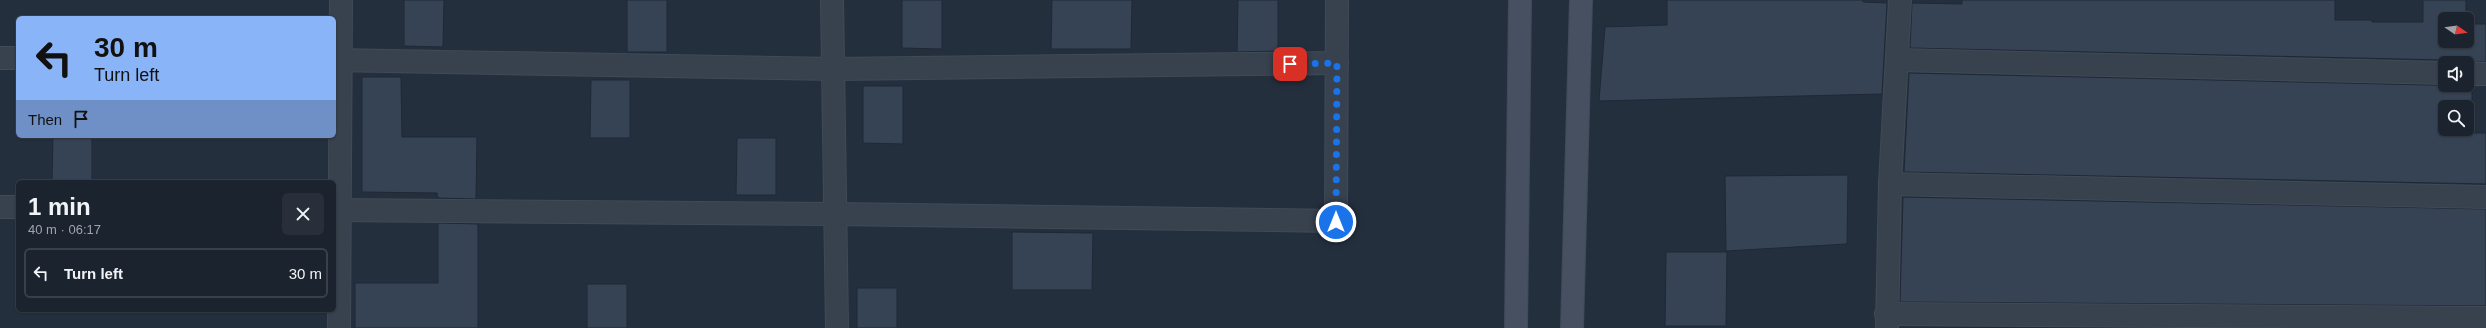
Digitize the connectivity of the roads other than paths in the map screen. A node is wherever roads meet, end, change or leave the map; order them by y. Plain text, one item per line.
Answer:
1 (341, 0) edge
2 (832, 0) edge
3 (1337, 0) edge
4 (1520, 0) edge
5 (1581, 0) edge
6 (1900, 0) edge
7 (0, 58) edge
8 (16, 58) edge
9 (337, 60) edge
10 (1897, 60) junction
11 (1337, 63) junction
12 (835, 70) junction
13 (2438, 73) edge
14 (2474, 74) edge
15 (2486, 74) edge
16 (1890, 184) junction
17 (2486, 197) edge
18 (0, 207) edge
19 (16, 207) edge
20 (338, 210) edge
21 (834, 214) junction
22 (2486, 318) edge
23 (1886, 321) edge
24 (339, 328) edge
25 (838, 328) edge
26 (1516, 328) edge
27 (1572, 328) edge

1 - 9 street
2 - 12 street
3 - 11 street
4 - 26 street
5 - 27 street
6 - 10 street
7 - 8 street
9 - 12 street
9 - 20 street
10 - 13 street
10 - 16 street
11 - 12 street
11 - 21 street
12 - 21 street
14 - 15 street
16 - 17 street
16 - 23 street
18 - 19 street
20 - 21 street
20 - 24 street
21 - 25 street
22 - 23 street

